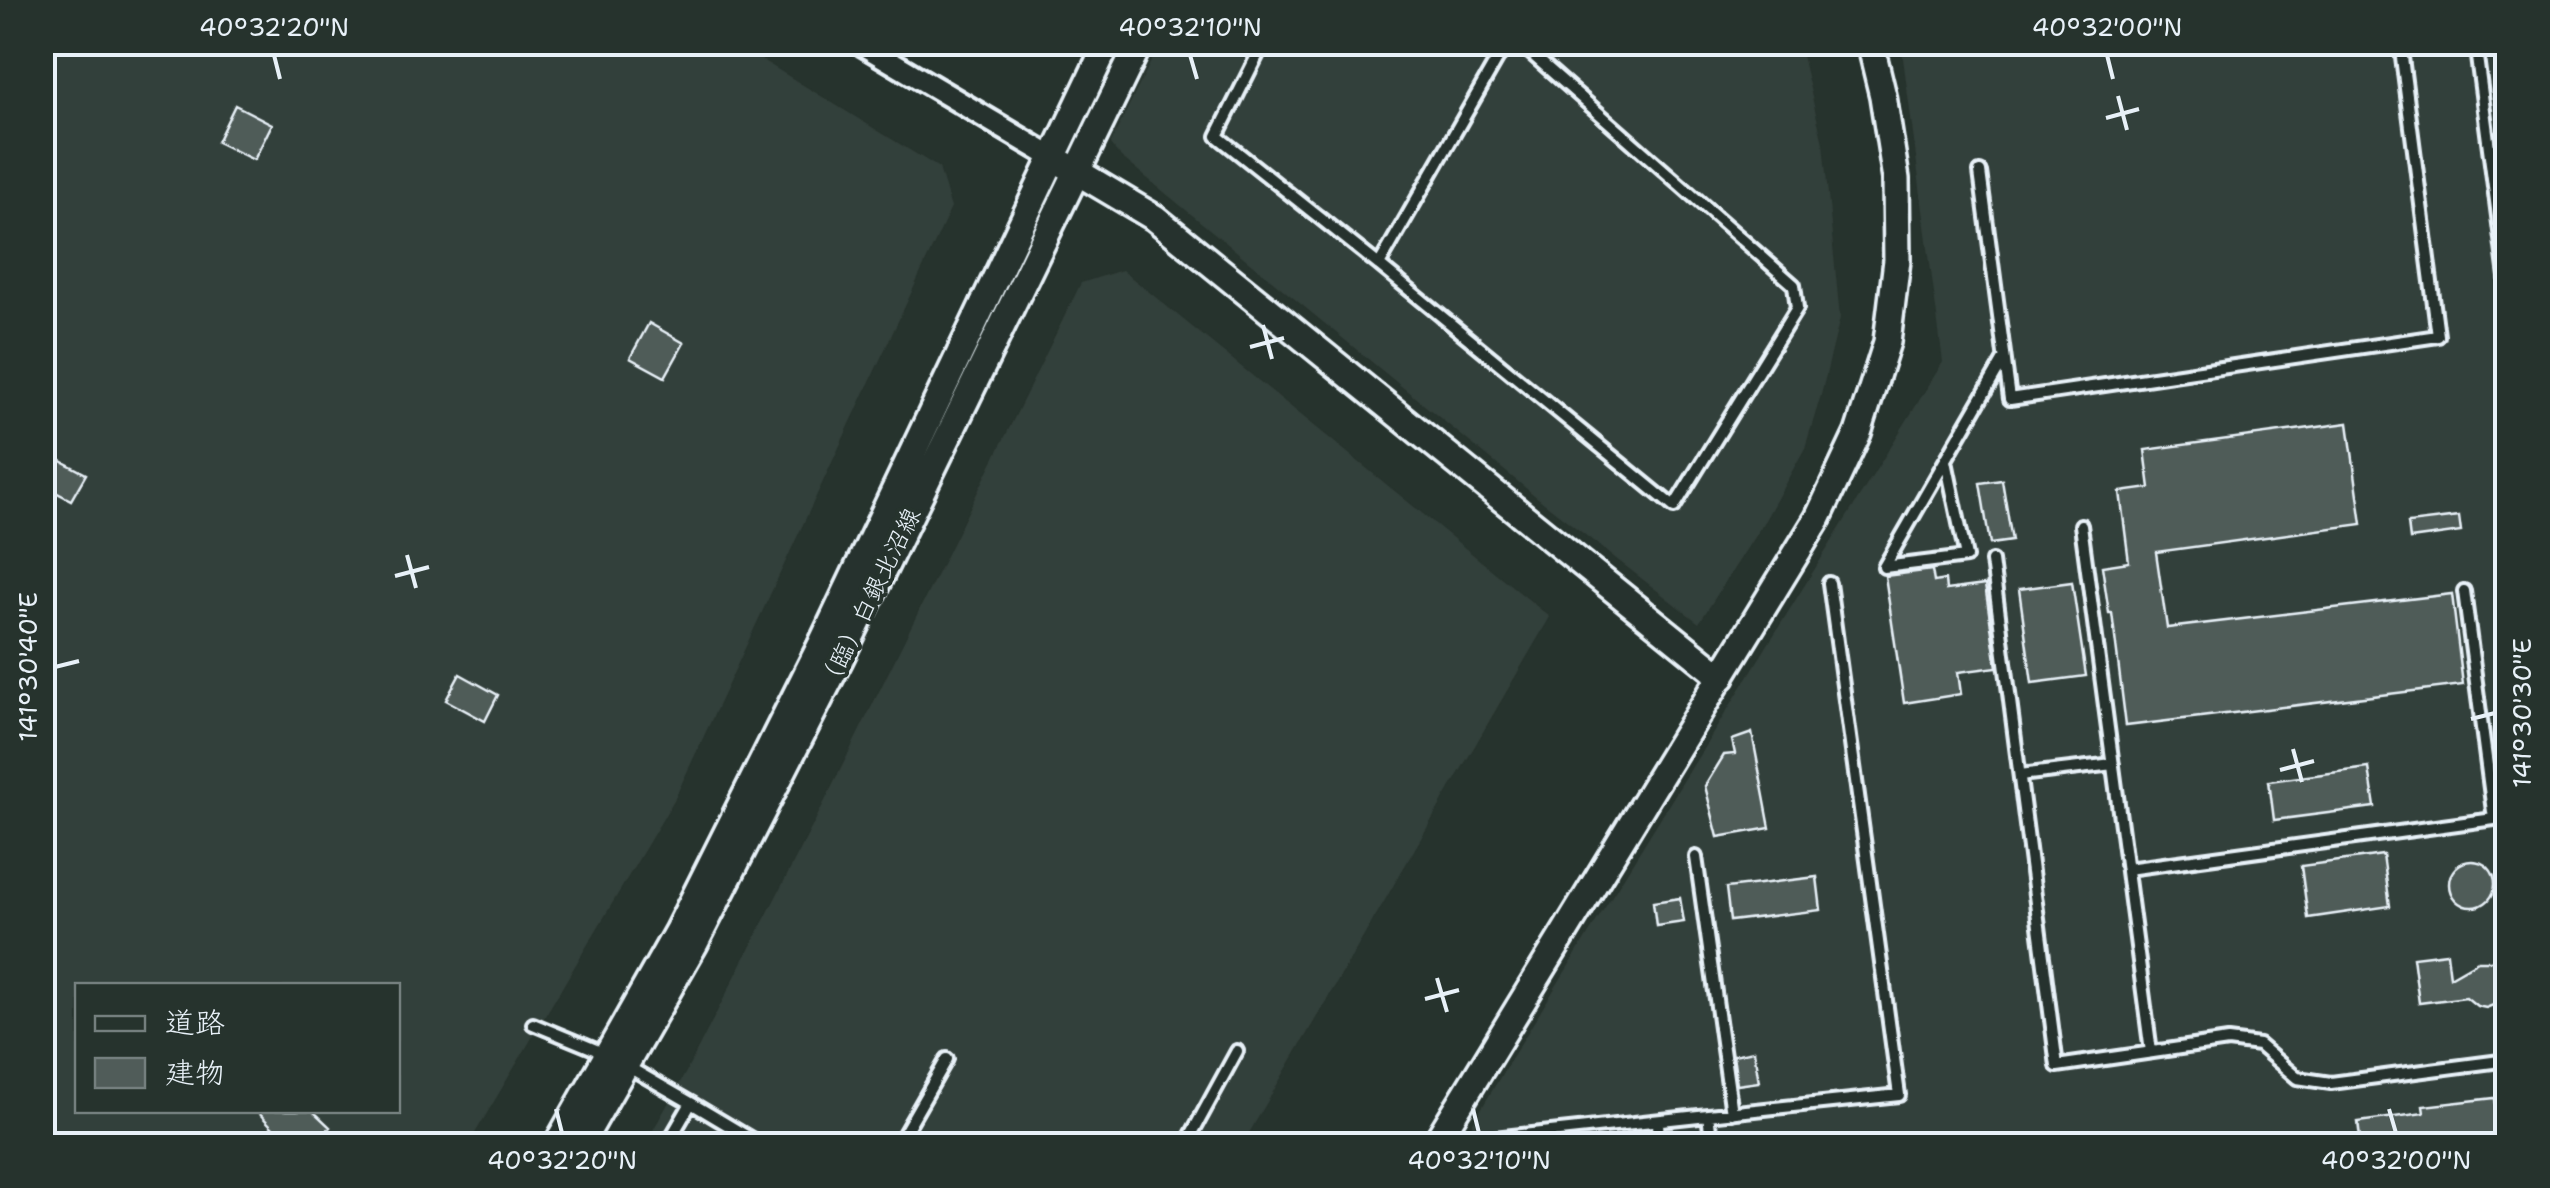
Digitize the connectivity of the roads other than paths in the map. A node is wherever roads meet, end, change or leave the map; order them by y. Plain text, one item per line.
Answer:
1 (858, 42) edge
2 (1108, 42) edge
3 (1140, 42) edge
4 (1264, 42) edge
5 (1507, 42) edge
6 (1518, 42) edge
7 (1870, 42) edge
8 (2400, 42) edge
9 (2475, 42) edge
10 (1052, 157) junction
11 (1980, 172) dead end
12 (1078, 173) junction
13 (1379, 264) junction
14 (2508, 292) edge
15 (2004, 358) junction
16 (1946, 460) junction
17 (2081, 525) dead end
18 (1992, 562) dead end
19 (1829, 583) dead end
20 (2464, 591) dead end
21 (1722, 677) junction
22 (2113, 764) junction
23 (2020, 775) junction
24 (1696, 857) dead end
25 (2127, 870) junction
26 (533, 1024) dead end
27 (1237, 1052) dead end
28 (2152, 1052) junction
29 (616, 1060) junction
30 (947, 1060) dead end
31 (2508, 1060) edge
32 (691, 1103) junction
33 (1732, 1112) junction
34 (1708, 1115) junction
35 (1658, 1120) junction
36 (1494, 1138) dead end
37 (556, 1146) edge
38 (579, 1146) edge
39 (666, 1146) edge
40 (763, 1146) edge
41 (897, 1146) edge
42 (1185, 1146) edge
43 (1434, 1146) edge
44 (1660, 1146) edge
45 (1712, 1146) edge

1 - 10 street
2 - 10 street, （臨）白銀北沼線
3 - 12 street, （臨）白銀北沼線
4 - 13 lane
5 - 13 lane
6 - 13 lane
7 - 21 street
8 - 15 lane
9 - 14 lane
10 - 12 street
10 - 29 street, （臨）白銀北沼線
11 - 15 lane
12 - 21 street
12 - 29 street, （臨）白銀北沼線
15 - 16 lane
16 - 16 lane
17 - 22 lane
18 - 23 lane
19 - 33 lane
20 - 25 lane
21 - 43 street
22 - 23 lane
22 - 25 lane
23 - 28 lane
24 - 33 lane
25 - 28 lane
26 - 29 lane
27 - 42 lane
28 - 31 lane
29 - 32 lane
29 - 37 street, （臨）白銀北沼線
29 - 38 street, （臨）白銀北沼線
30 - 41 lane
32 - 39 lane
32 - 40 lane
33 - 34 lane
34 - 35 lane
34 - 45 lane
35 - 36 lane
35 - 44 lane

